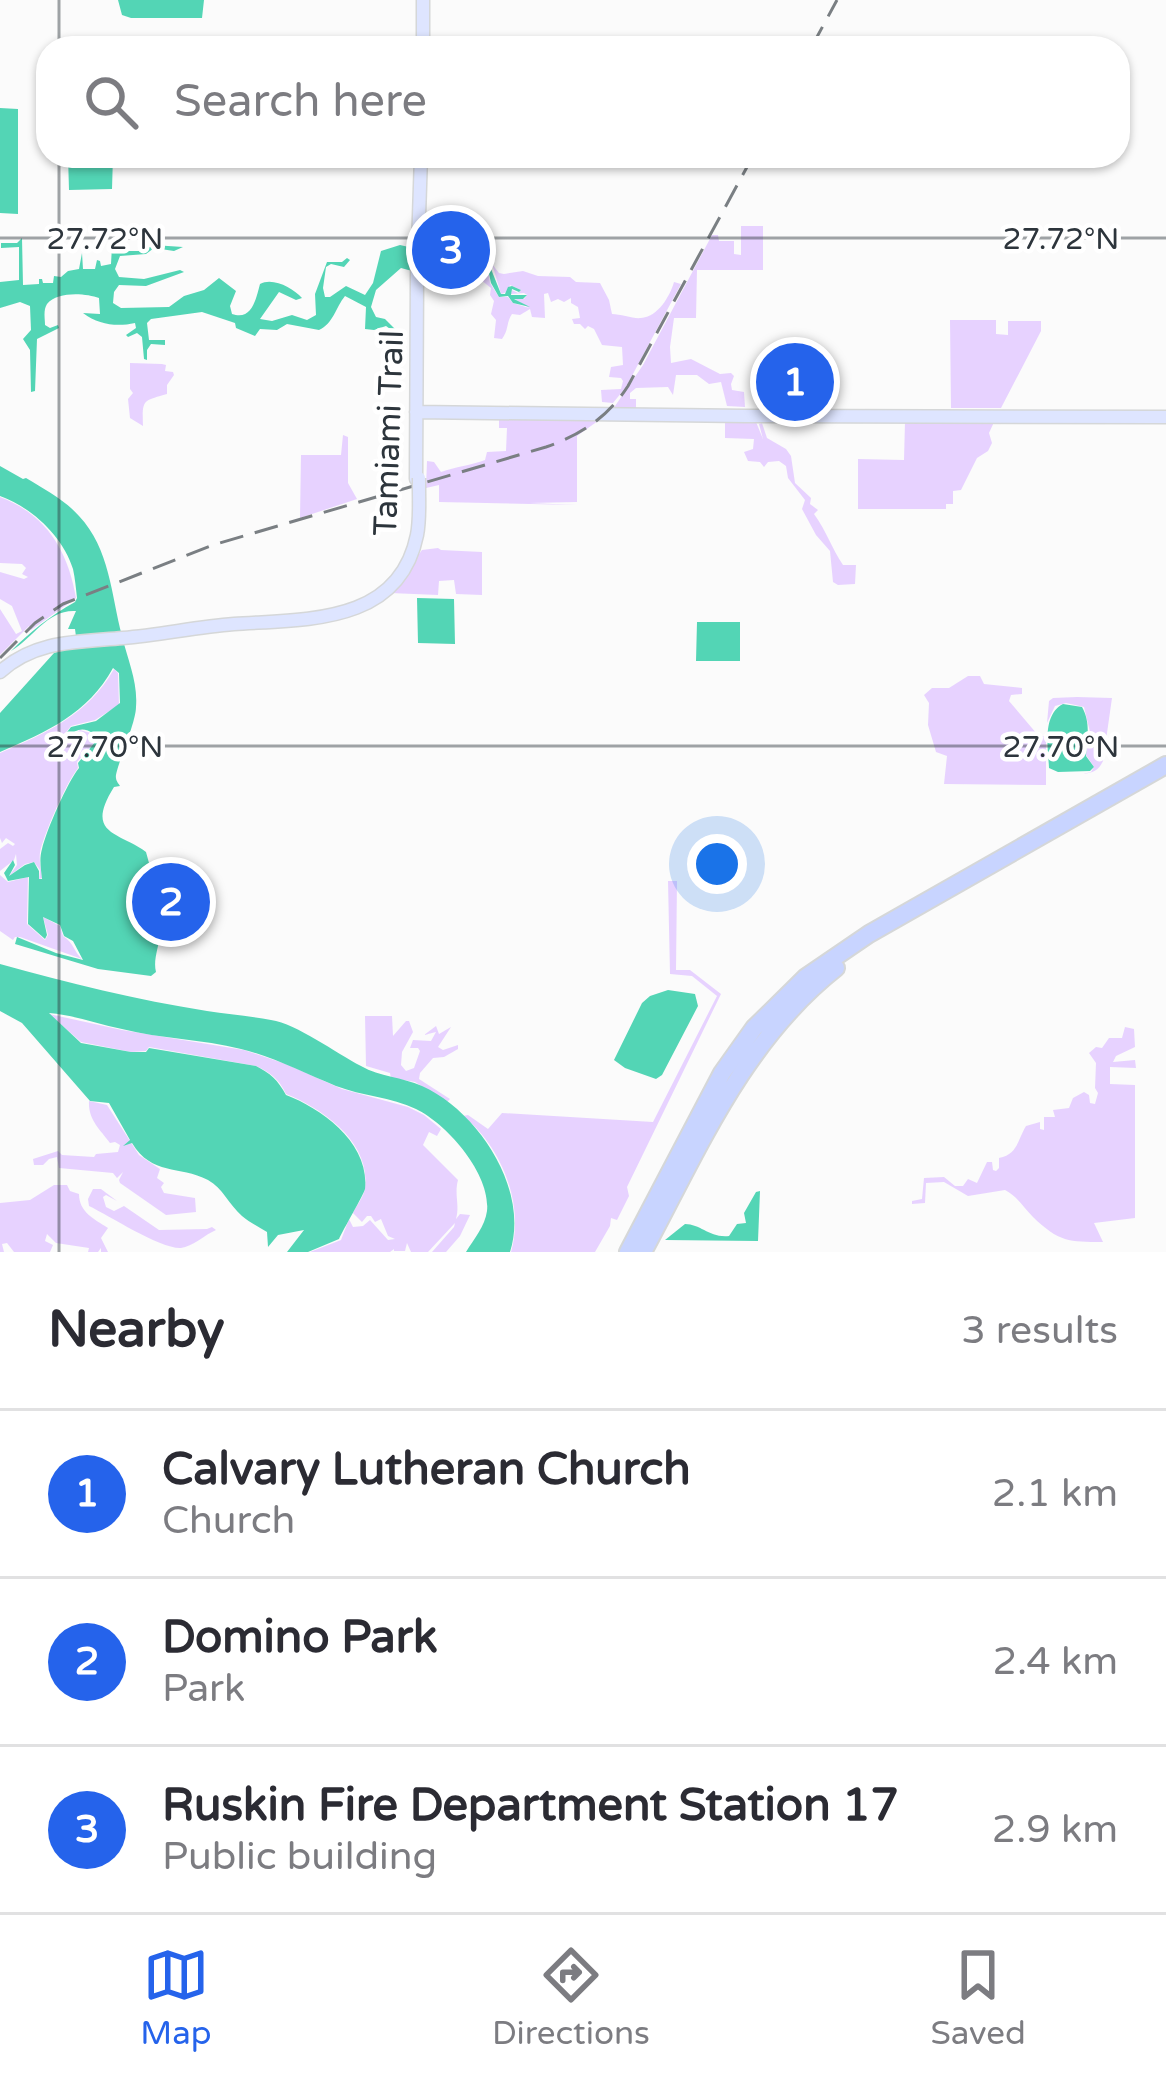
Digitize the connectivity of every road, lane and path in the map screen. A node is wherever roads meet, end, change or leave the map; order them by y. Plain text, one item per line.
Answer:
1 (425, 1) edge
2 (425, 36) edge
3 (422, 171) edge
4 (417, 412) junction
5 (663, 414) junction
6 (1166, 414) edge
7 (0, 670) edge
8 (1166, 765) edge
9 (1166, 775) edge
10 (795, 995) junction
11 (776, 1000) dead end
12 (767, 1040) dead end
13 (718, 1072) dead end
14 (706, 1100) junction
15 (628, 1252) edge
16 (643, 1252) edge

1 - 2 main road
3 - 4 main road, Tamiami Trail
4 - 5 main road
4 - 7 main road, Tamiami Trail
5 - 6 main road
5 - 6 main road
8 - 10 highway
9 - 10 highway
10 - 11 highway
10 - 12 highway
10 - 14 highway
10 - 16 highway
13 - 14 highway
14 - 15 highway

